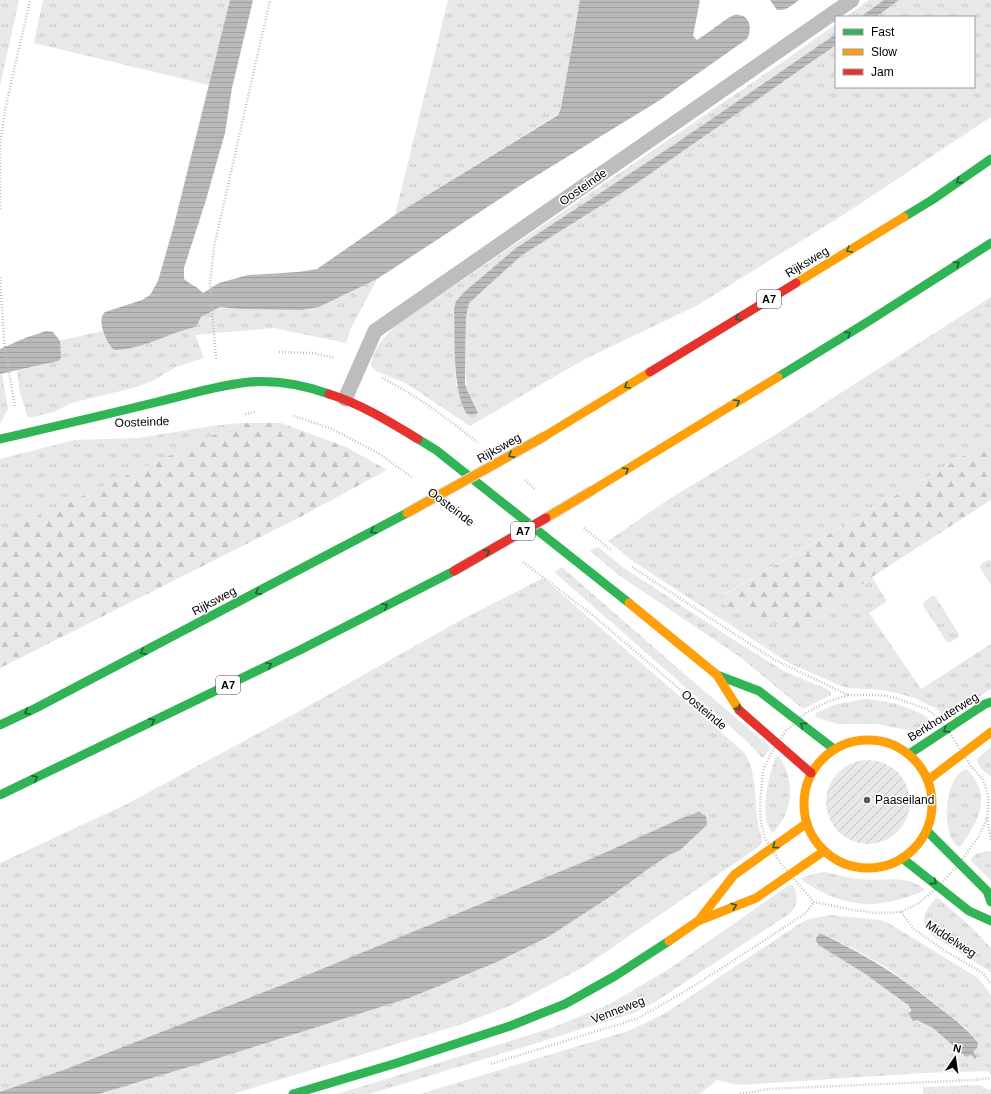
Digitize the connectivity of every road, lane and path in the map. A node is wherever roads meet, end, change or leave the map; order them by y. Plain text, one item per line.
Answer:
1 (30, 0) edge
2 (270, 0) edge
3 (852, 0) edge
4 (991, 159) edge
5 (0, 209) edge
6 (991, 243) edge
7 (0, 278) edge
8 (10, 378) dead end
9 (220, 387) junction
10 (345, 399) junction
11 (261, 412) dead end
12 (239, 414) dead end
13 (292, 415) dead end
14 (0, 439) edge
15 (414, 478) dead end
16 (457, 512) dead end
17 (476, 526) dead end
18 (520, 560) dead end
19 (640, 572) dead end
20 (717, 675) junction
21 (848, 695) dead end
22 (991, 702) edge
23 (704, 711) dead end
24 (0, 725) edge
25 (991, 732) edge
26 (834, 749) junction
27 (909, 754) junction
28 (759, 764) dead end
29 (763, 770) dead end
30 (811, 773) junction
31 (928, 780) junction
32 (0, 795) edge
33 (991, 813) edge
34 (806, 823) junction
35 (927, 831) junction
36 (991, 840) edge
37 (824, 851) junction
38 (902, 858) junction
39 (991, 902) edge
40 (901, 912) joint
41 (698, 921) junction
42 (991, 921) edge
43 (991, 984) edge
44 (487, 1066) dead end
45 (991, 1078) edge
46 (292, 1094) edge
47 (740, 1094) edge

1 - 5 path
2 - 9 path
3 - 10 lane, Oosteinde
4 -> 24 main road, Rijksweg / A7, bridge
32 -> 6 main road, A7, bridge
7 - 8 path
9 - 10 main road, Oosteinde
9 - 14 main road, Oosteinde
10 - 20 main road, Oosteinde
11 - 12 path
13 - 15 path
16 - 17 path, Oosteinde
18 - 23 path, Oosteinde
19 - 21 path
26 -> 20 main road, Oosteinde
20 -> 30 main road, Oosteinde
22 -> 27 main road, Berkhouterweg
25 - 31 main road
26 - 27 main road
26 - 30 main road
27 - 31 main road
28 - 29 path
30 - 34 main road
31 - 35 main road
33 - 36 path
34 - 37 main road
34 -> 41 main road
35 - 38 main road
35 - 39 main road
37 - 38 main road
41 -> 37 main road
38 -> 42 main road
40 - 43 path, Middelweg
40 - 44 path, Venneweg
41 - 46 main road
45 - 47 path

